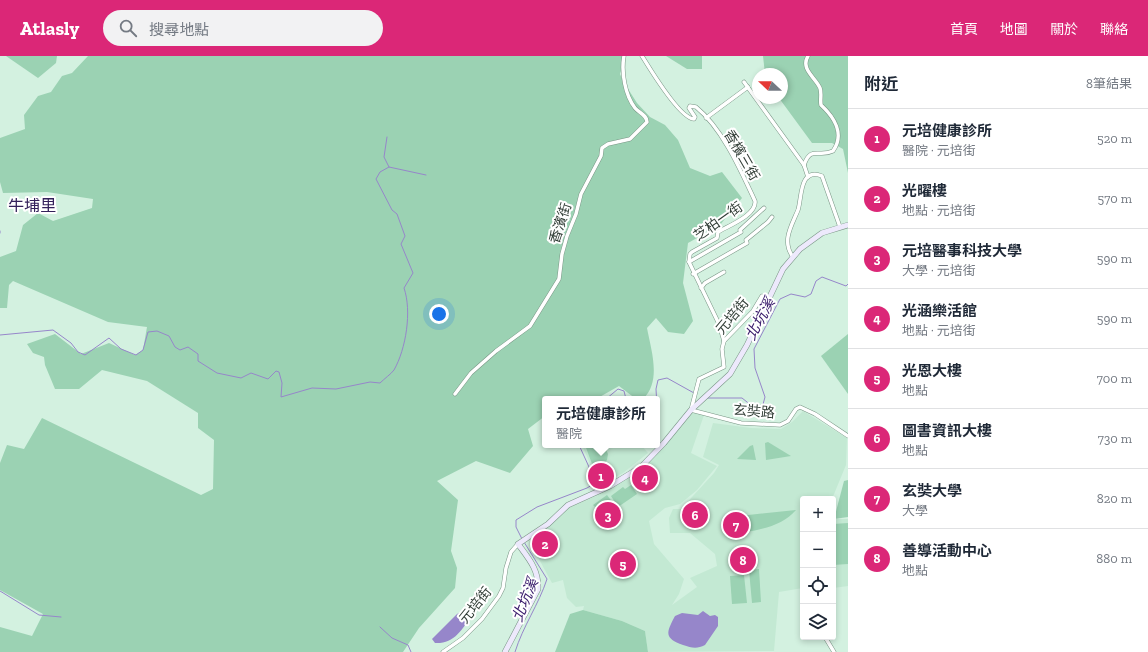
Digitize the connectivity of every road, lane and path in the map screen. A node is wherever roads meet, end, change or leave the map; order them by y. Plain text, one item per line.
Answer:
1 (624, 56) edge
2 (642, 56) edge
3 (808, 56) edge
4 (744, 82) dead end
5 (748, 87) junction
6 (706, 118) junction
7 (804, 165) junction
8 (808, 177) junction
9 (756, 205) joint
10 (764, 208) dead end
11 (772, 217) dead end
12 (736, 223) junction
13 (848, 225) edge
14 (840, 227) junction
15 (740, 231) junction
16 (746, 240) junction
17 (793, 256) junction
18 (689, 262) junction
19 (724, 272) dead end
20 (693, 274) junction
21 (701, 288) junction
22 (769, 300) junction
23 (724, 341) junction
24 (455, 394) dead end
25 (691, 410) junction
26 (848, 436) edge
27 (660, 447) edge
28 (659, 448) edge
29 (520, 543) junction
30 (827, 640) edge
31 (443, 652) edge
32 (505, 652) edge
33 (834, 652) edge

1 - 24 street, 香濱街
2 - 6 street, 香檳三街
3 - 7 street
4 - 5 street
5 - 6 street
5 - 7 street
6 - 9 street, 香檳三街
7 - 8 street
8 - 14 street
8 - 17 street
9 - 12 street, 芝柏一街
10 - 15 street
11 - 16 street
12 - 15 street
12 - 18 street, 芝柏一街
13 - 14 street
14 - 17 street
15 - 16 street
15 - 18 street
16 - 20 street
17 - 22 street
18 - 20 street
19 - 21 street
20 - 21 street
21 - 23 street
22 - 23 street, 元培街
22 - 25 street
23 - 25 street, 元培街
25 - 26 street, 玄奘路
25 - 27 street
28 - 29 street
29 - 31 street, 元培街
29 - 32 street
30 - 33 street

